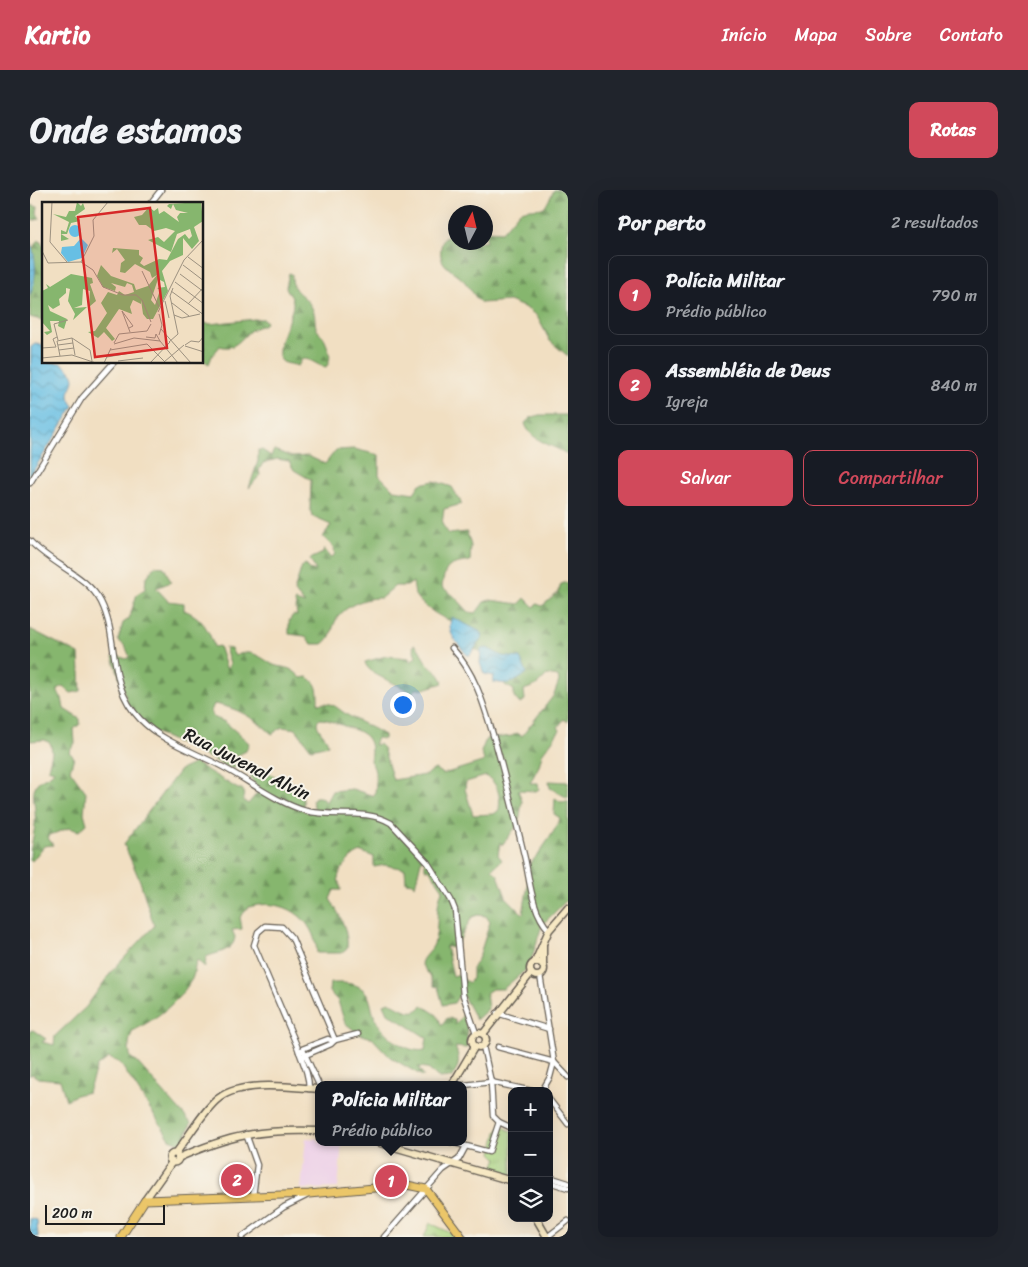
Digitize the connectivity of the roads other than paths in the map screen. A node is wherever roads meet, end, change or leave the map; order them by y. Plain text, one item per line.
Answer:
1 (161, 190) edge
2 (152, 202) edge
3 (112, 364) edge
4 (30, 483) edge
5 (30, 541) edge
6 (452, 648) dead end
7 (568, 908) edge
8 (548, 930) junction
9 (543, 944) junction
10 (535, 962) junction
11 (543, 965) junction
12 (531, 974) junction
13 (540, 975) junction
14 (497, 1013) junction
15 (548, 1029) junction
16 (358, 1034) dead end
17 (479, 1034) junction
18 (334, 1040) junction
19 (475, 1046) junction
20 (483, 1046) junction
21 (498, 1047) dead end
22 (303, 1054) junction
23 (554, 1062) junction
24 (568, 1077) edge
25 (316, 1081) edge
26 (454, 1081) edge
27 (491, 1082) junction
28 (467, 1085) edge
29 (514, 1087) edge
30 (544, 1087) edge
31 (309, 1089) junction
32 (315, 1089) edge
33 (553, 1104) edge
34 (499, 1122) junction
35 (568, 1124) edge
36 (508, 1126) edge
37 (315, 1131) edge
38 (246, 1134) junction
39 (392, 1146) edge
40 (466, 1146) joint
41 (177, 1156) junction
42 (453, 1162) junction
43 (553, 1179) edge
44 (508, 1180) edge
45 (553, 1183) edge
46 (568, 1183) edge
47 (561, 1184) junction
48 (568, 1188) edge
49 (426, 1189) junction
50 (310, 1194) junction
51 (253, 1196) junction
52 (145, 1200) junction
53 (568, 1221) edge
54 (538, 1222) edge
55 (461, 1236) edge
56 (121, 1237) edge
57 (242, 1237) edge
58 (384, 1237) edge
59 (547, 1237) edge

1 - 2 street
3 - 4 street
5 - 17 street, Rua Juvenal Alvin
6 - 8 street
7 - 8 main road
8 - 9 main road
9 - 10 main road
9 - 11 main road
10 - 11 main road
10 - 12 main road
11 - 13 main road
12 - 13 main road
12 - 14 main road
13 - 15 street
14 - 15 street
14 - 17 main road
15 - 23 street
16 - 18 street
17 - 19 main road
17 - 20 main road
18 - 22 street
18 - 22 street
19 - 20 main road
19 - 26 main road
20 - 27 street
21 - 23 street
22 - 25 street
22 - 31 street
23 - 24 street
23 - 30 street
27 - 28 street
27 - 29 street
27 - 34 street
31 - 32 main road
31 - 41 main road
33 - 35 street
34 - 36 street
34 - 40 street
37 - 38 main road
38 - 41 main road
38 - 51 street
39 - 42 main road
40 - 42 street
41 - 52 main road
42 - 44 main road
42 - 49 street
43 - 47 street
45 - 47 street
46 - 47 street
47 - 48 street
49 - 50 main road
49 - 55 main road
49 - 58 street
50 - 51 main road
50 - 57 street
51 - 52 main road
52 - 56 main road
53 - 59 street
54 - 59 main road

